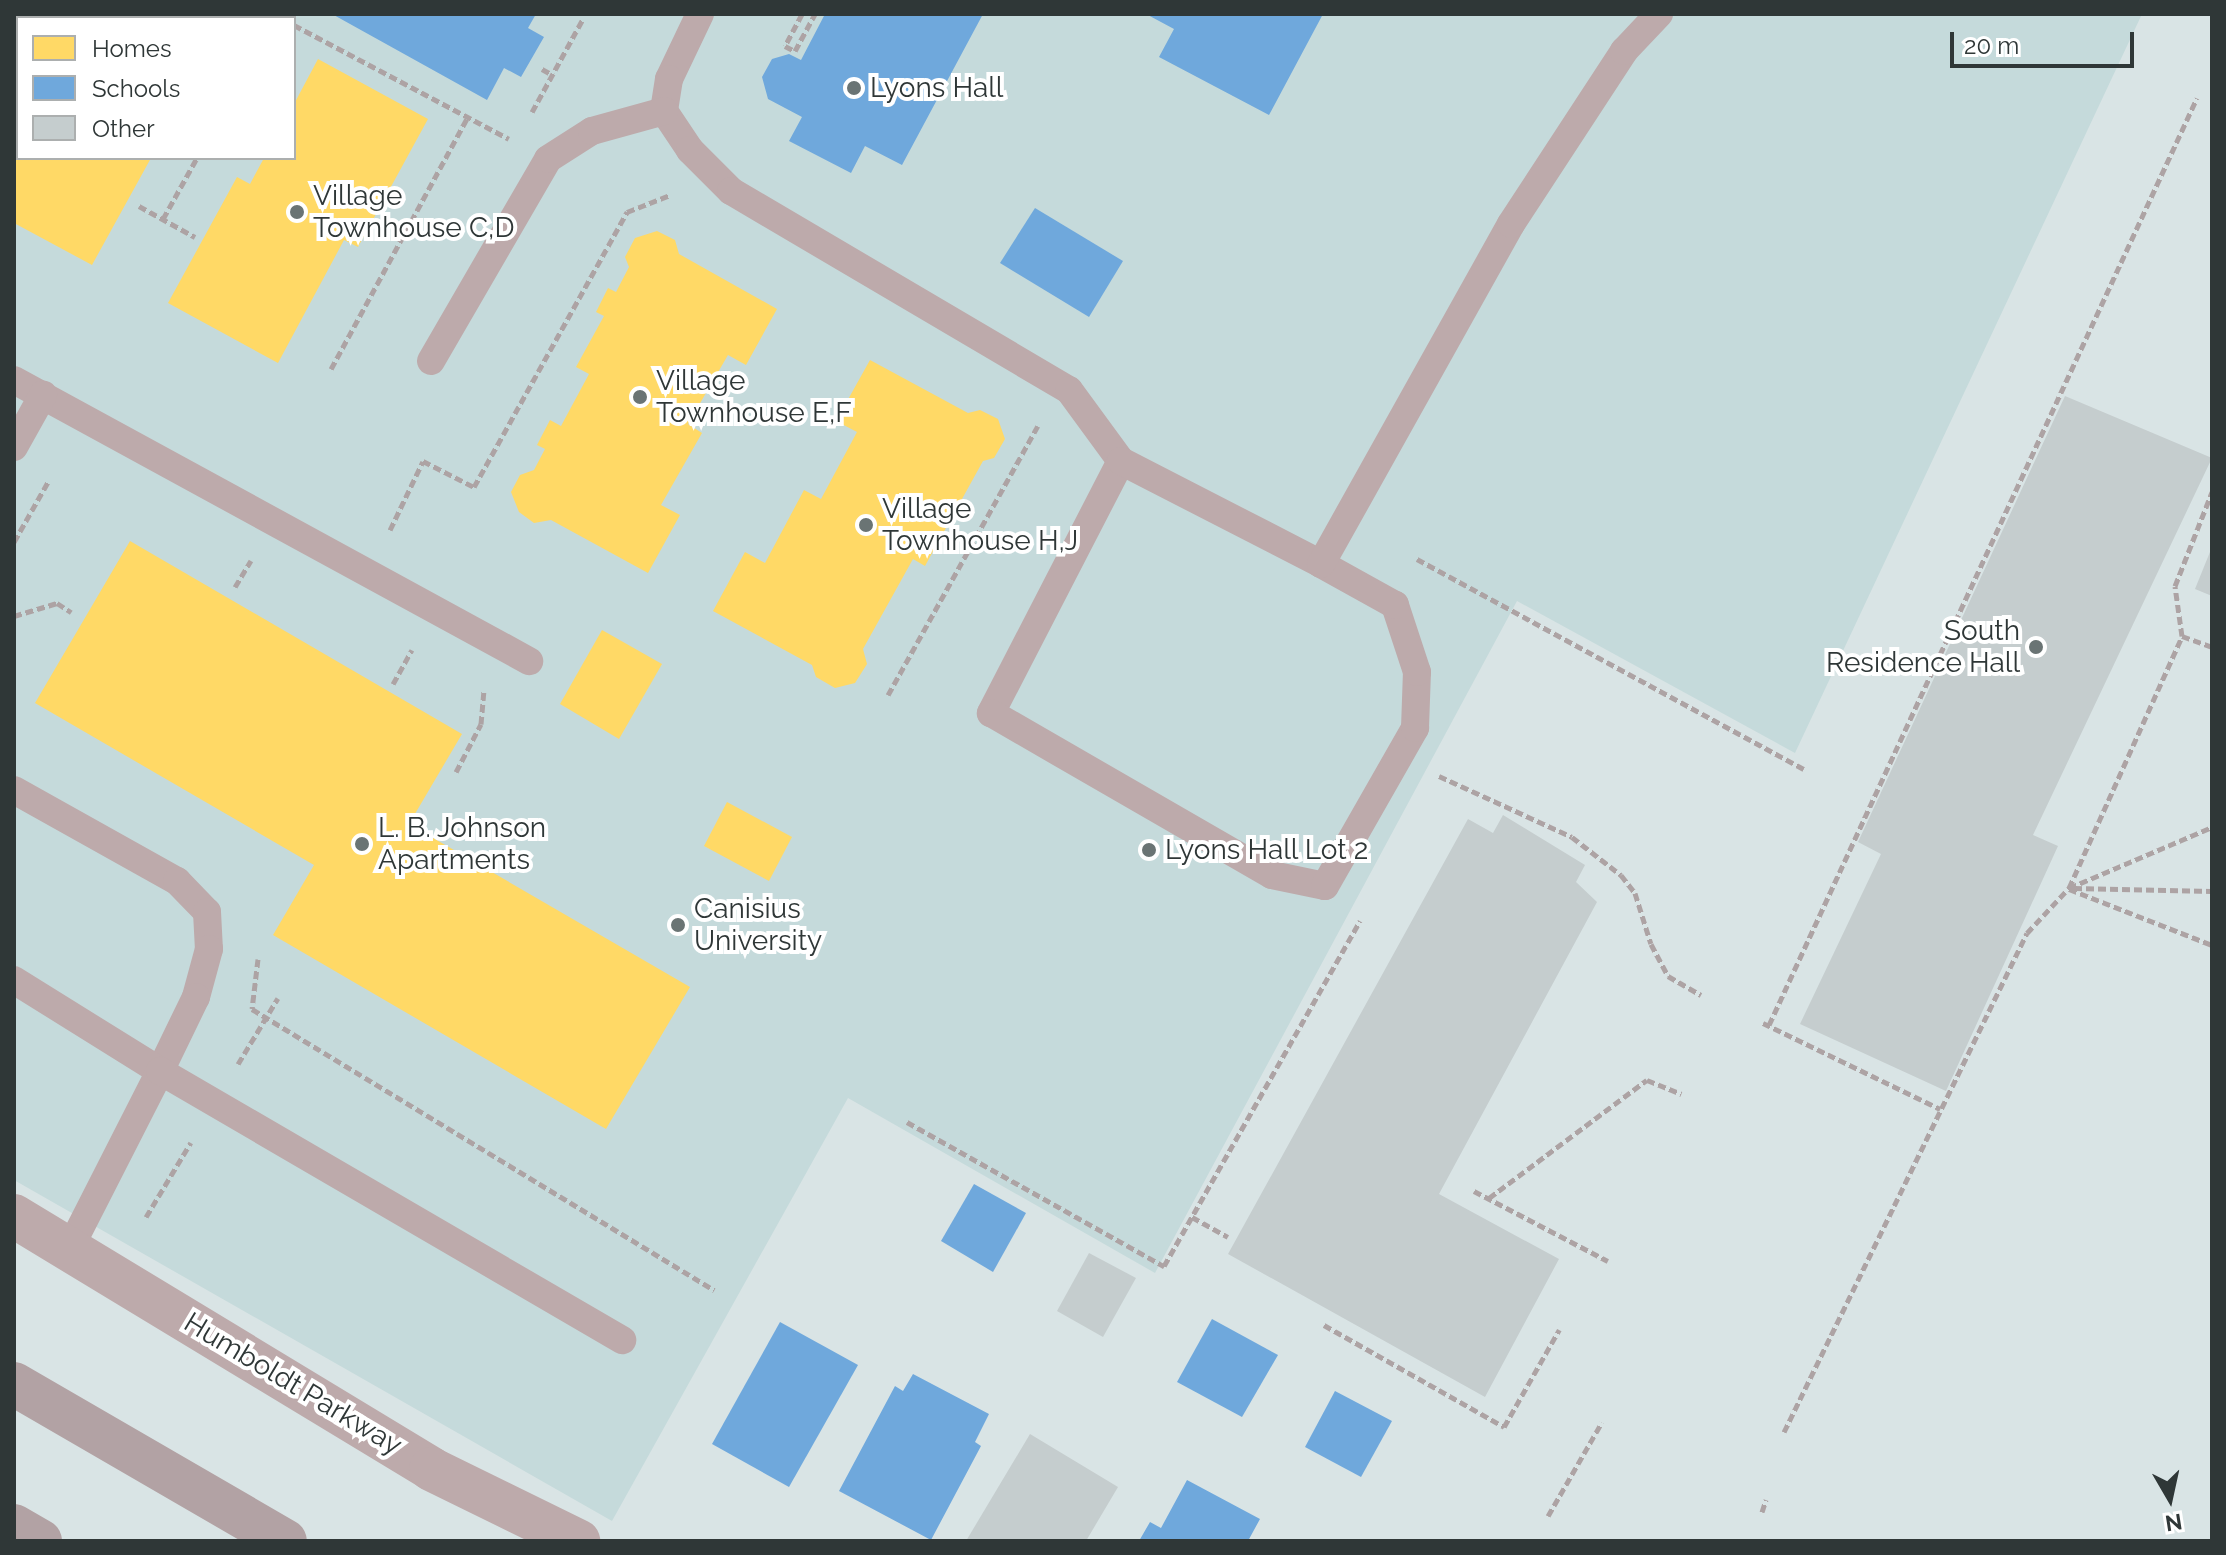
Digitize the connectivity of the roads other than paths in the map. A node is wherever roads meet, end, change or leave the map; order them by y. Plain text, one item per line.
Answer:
1 (700, 14) edge
2 (1659, 14) edge
3 (664, 111) junction
4 (431, 361) dead end
5 (14, 380) edge
6 (43, 395) junction
7 (14, 447) edge
8 (1121, 461) junction
9 (1321, 564) junction
10 (529, 661) dead end
11 (14, 790) edge
12 (14, 980) edge
13 (160, 1071) junction
14 (14, 1216) edge
15 (70, 1248) junction
16 (622, 1340) dead end
17 (14, 1384) edge
18 (14, 1526) edge
19 (40, 1541) edge
20 (285, 1541) edge
21 (578, 1541) edge

1 - 3 lane
2 - 9 lane
3 - 4 lane
3 - 8 lane
5 - 6 lane
6 - 7 lane
6 - 10 lane
8 - 9 lane
8 - 9 lane
11 - 13 lane
12 - 13 lane
13 - 15 lane
13 - 16 lane
14 - 15 street, Humboldt Parkway
15 - 21 street, Humboldt Parkway
17 - 20 highway
18 - 19 highway

